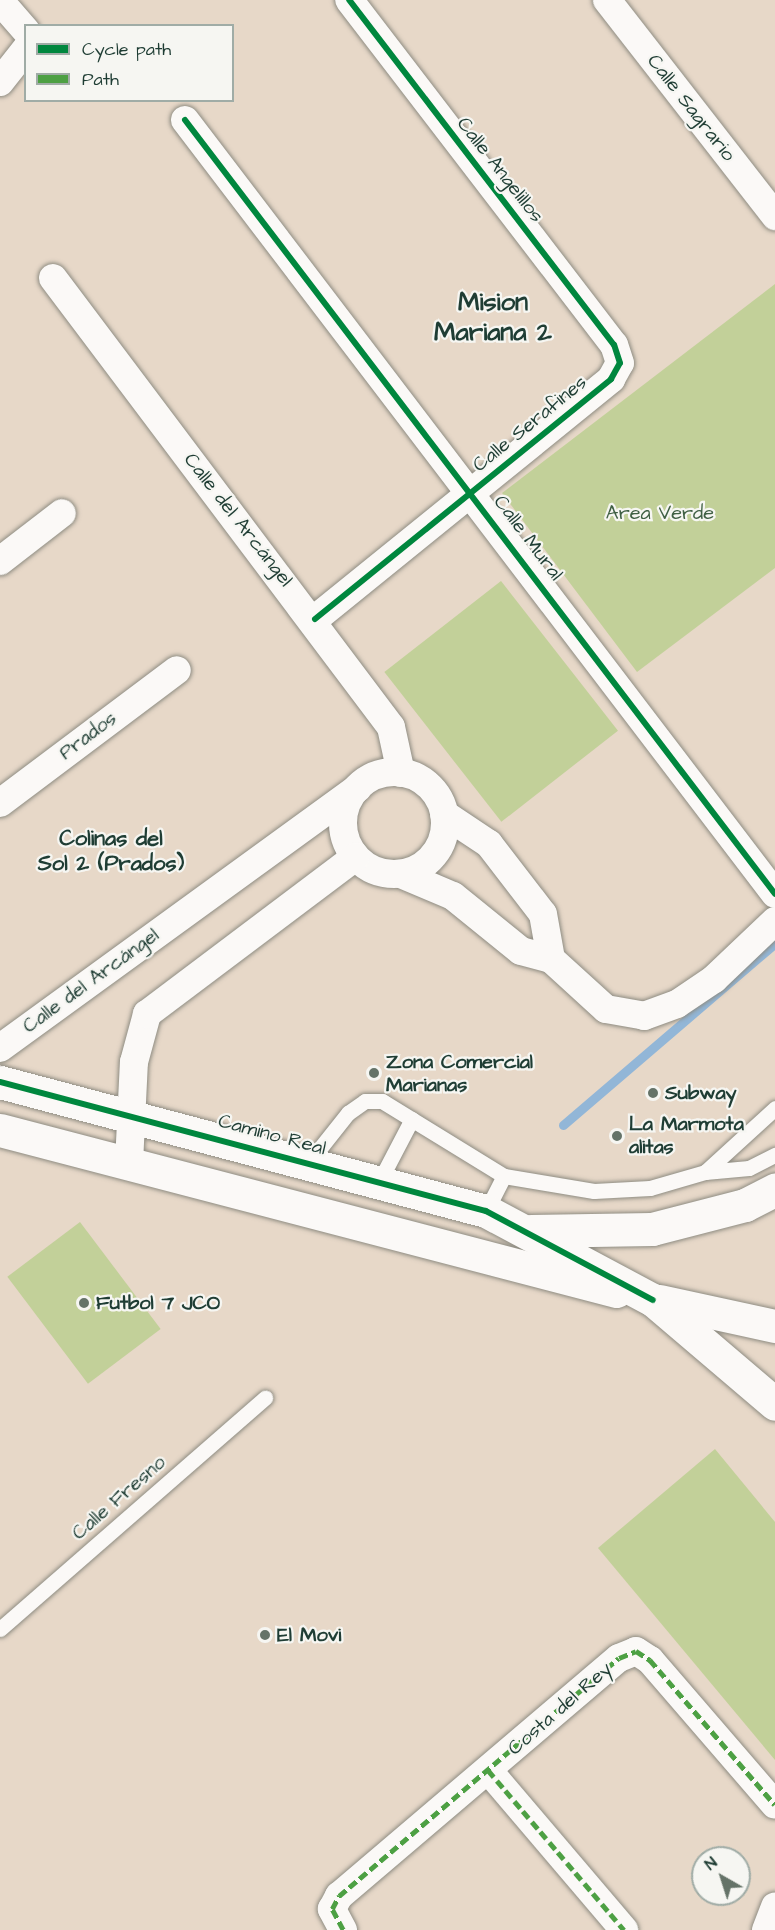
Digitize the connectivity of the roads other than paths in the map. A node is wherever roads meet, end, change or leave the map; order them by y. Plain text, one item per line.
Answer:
1 (349, 0) edge
2 (608, 0) edge
3 (0, 1) edge
4 (24, 29) edge
5 (24, 52) edge
6 (0, 82) edge
7 (185, 120) dead end
8 (775, 216) edge
9 (53, 278) dead end
10 (620, 363) joint
11 (473, 492) junction
12 (62, 513) dead end
13 (0, 561) edge
14 (315, 619) junction
15 (177, 670) dead end
16 (401, 773) junction
17 (358, 788) junction
18 (0, 802) edge
19 (444, 814) junction
20 (355, 857) junction
21 (401, 874) junction
22 (775, 894) edge
23 (775, 921) edge
24 (551, 959) junction
25 (0, 1048) edge
26 (0, 1082) edge
27 (775, 1108) edge
28 (129, 1113) junction
29 (412, 1119) junction
30 (0, 1130) edge
31 (775, 1155) edge
32 (309, 1162) junction
33 (129, 1163) junction
34 (705, 1172) junction
35 (504, 1176) junction
36 (379, 1182) junction
37 (775, 1190) edge
38 (473, 1208) junction
39 (531, 1231) junction
40 (451, 1246) junction
41 (653, 1300) junction
42 (775, 1326) edge
43 (265, 1398) dead end
44 (775, 1404) edge
45 (0, 1629) edge
46 (488, 1770) junction
47 (775, 1805) edge
48 (775, 1907) edge
49 (337, 1920) edge
50 (624, 1930) edge
51 (766, 1930) edge

1 - 10 street, Calle Angelillos
2 - 8 street, Calle Sagrario
3 - 4 street
5 - 6 street
7 - 11 street, Calle Mural
9 - 14 street, Calle del Arcángel
10 - 11 street, Calle Serafines
11 - 14 street, Calle Serafines
11 - 22 street, Calle Mural
12 - 13 street
14 - 16 street, Calle del Arcángel
15 - 18 street, Prados
16 - 17 street
16 - 19 street
17 - 20 street
17 - 25 street, Calle del Arcángel
19 - 21 street
19 - 24 street
20 - 21 street
20 - 28 street
21 - 24 street
23 - 24 street
26 - 28 main road, Camino Real
27 - 34 lane
28 - 32 main road, Camino Real
28 - 33 street
29 - 32 lane
29 - 35 lane
29 - 36 lane
30 - 33 main road
31 - 34 lane
32 - 36 main road, Camino Real
33 - 40 main road
34 - 35 lane
35 - 38 lane
36 - 38 main road, Camino Real
37 - 39 main road
38 - 39 main road, Camino Real
38 - 40 main road
39 - 41 main road, Camino Real
40 - 41 main road
41 - 42 main road
41 - 44 main road
43 - 45 lane, Calle Fresno
46 - 47 street, Costa del Rey
46 - 49 street, Costa del Rey
46 - 50 street
48 - 51 street

